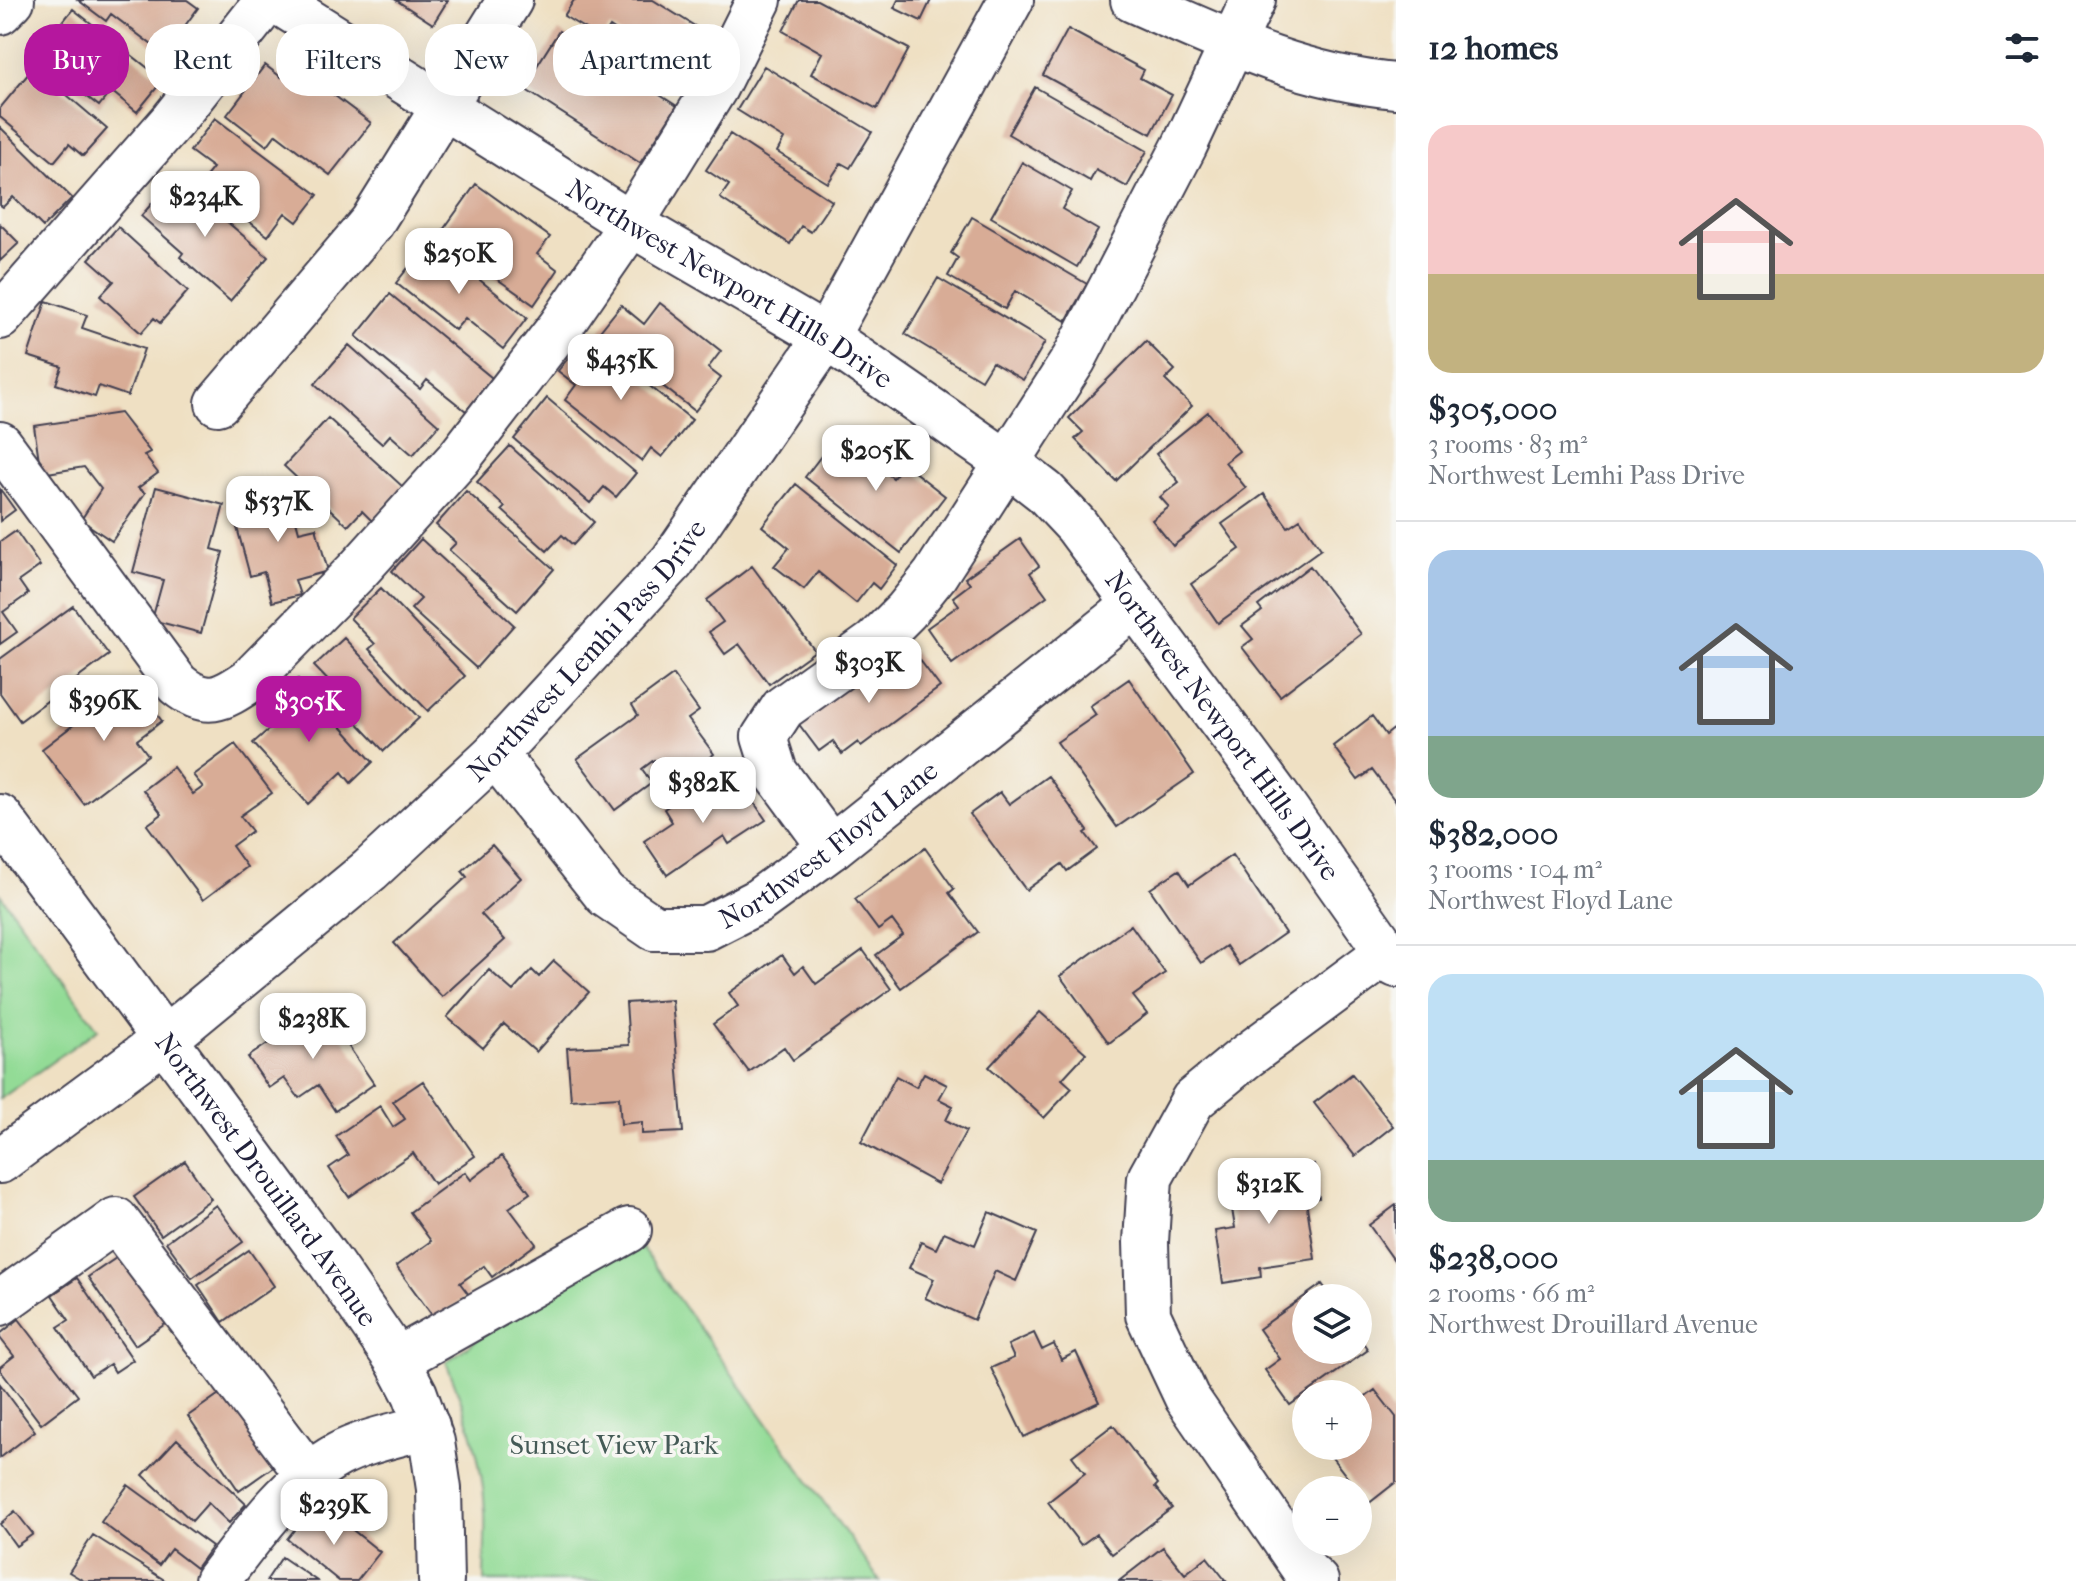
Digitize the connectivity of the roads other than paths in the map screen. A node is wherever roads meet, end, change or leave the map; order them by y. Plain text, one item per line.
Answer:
1 (12, 0) edge
2 (268, 0) edge
3 (275, 0) edge
4 (510, 0) edge
5 (759, 0) edge
6 (1011, 0) edge
7 (1133, 0) edge
8 (1253, 0) edge
9 (0, 12) edge
10 (1233, 45) junction
11 (1396, 86) edge
12 (445, 107) junction
13 (631, 224) junction
14 (0, 317) edge
15 (826, 337) junction
16 (218, 403) dead end
17 (0, 444) edge
18 (1009, 464) junction
19 (1134, 606) junction
20 (495, 754) junction
21 (0, 817) edge
22 (831, 848) junction
23 (1392, 959) edge
24 (164, 1040) junction
25 (0, 1161) edge
26 (629, 1230) dead end
27 (0, 1303) edge
28 (397, 1360) junction
29 (427, 1426) junction
30 (308, 1475) junction
31 (217, 1581) edge
32 (441, 1581) edge
33 (1316, 1581) edge

1 - 9 street
2 - 14 street
3 - 12 street, Northwest Newport Hills Drive
4 - 12 street
5 - 13 street
6 - 15 street, Northwest Lemhi Pass Drive
7 - 10 street
8 - 10 street
10 - 11 street
10 - 18 street
12 - 13 street, Northwest Newport Hills Drive
12 - 16 street
13 - 15 street, Northwest Newport Hills Drive
13 - 17 street
15 - 18 street, Northwest Newport Hills Drive
15 - 20 street, Northwest Lemhi Pass Drive
18 - 19 street, Northwest Newport Hills Drive
18 - 22 street
19 - 22 street, Northwest Floyd Lane
19 - 23 street, Northwest Newport Hills Drive
20 - 22 street, Northwest Floyd Lane
20 - 24 street, Northwest Lemhi Pass Drive
21 - 24 street, Northwest Drouillard Avenue
23 - 33 street
24 - 25 street, Northwest Lemhi Pass Drive
24 - 28 street, Northwest Drouillard Avenue
26 - 28 street
27 - 30 street
28 - 29 street, Northwest Drouillard Avenue
29 - 30 street
29 - 32 street, Northwest Drouillard Avenue
30 - 31 street

